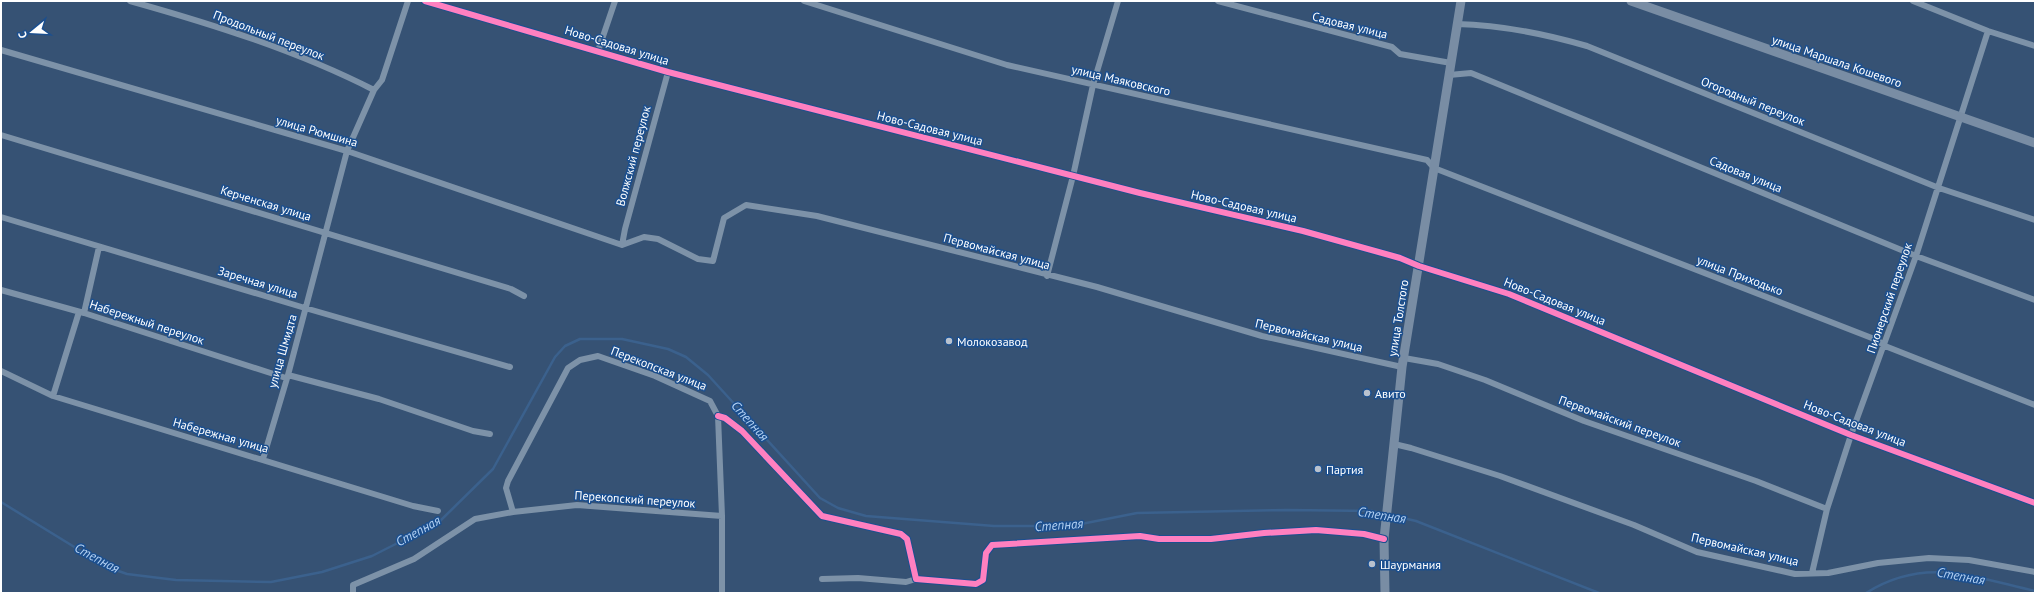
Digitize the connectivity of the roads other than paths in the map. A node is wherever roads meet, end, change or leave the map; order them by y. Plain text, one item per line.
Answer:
1 (130, 1) edge
2 (408, 1) edge
3 (425, 1) edge
4 (615, 1) edge
5 (804, 1) edge
6 (1118, 1) edge
7 (1218, 1) edge
8 (1461, 1) edge
9 (1631, 1) edge
10 (1914, 1) edge
11 (1457, 24) junction
12 (1988, 31) junction
13 (2035, 46) edge
14 (1, 50) edge
15 (598, 51) junction
16 (1451, 63) junction
17 (668, 72) junction
18 (1449, 75) junction
19 (1093, 85) junction
20 (374, 90) junction
21 (1961, 117) junction
22 (1, 135) edge
23 (2035, 143) edge
24 (348, 151) junction
25 (1434, 168) junction
26 (1073, 176) junction
27 (1939, 188) junction
28 (1, 217) edge
29 (2035, 220) edge
30 (325, 233) junction
31 (622, 245) junction
32 (99, 247) junction
33 (1916, 256) junction
34 (1419, 266) junction
35 (1046, 276) junction
36 (1, 290) edge
37 (524, 296) dead end
38 (2035, 300) edge
39 (305, 308) junction
40 (81, 312) junction
41 (1885, 346) junction
42 (1403, 362) junction
43 (510, 367) dead end
44 (1, 371) edge
45 (287, 376) junction
46 (53, 396) junction
47 (2035, 405) edge
48 (718, 416) junction
49 (490, 434) dead end
50 (1852, 435) junction
51 (1394, 444) junction
52 (262, 459) junction
53 (2035, 503) edge
54 (1827, 510) junction
55 (438, 511) dead end
56 (513, 512) junction
57 (722, 516) junction
58 (1384, 536) junction
59 (2035, 572) edge
60 (1812, 573) junction
61 (822, 578) dead end
62 (916, 579) junction
63 (353, 593) edge
64 (722, 593) edge
65 (1385, 593) edge

1 - 20 street, Продольный переулок
2 - 20 street, улица Шмидта
3 - 15 street, Ново-Садовая улица
4 - 15 street
5 - 19 street, улица Маяковского
6 - 19 street
7 - 16 street, Садовая улица
8 - 11 main road, улица Толстого
9 - 21 main road, улица Маршала Кошевого
10 - 12 street
11 - 16 main road, улица Толстого
11 - 27 street, Огородный переулок
12 - 13 street
12 - 21 street, Пионерский переулок
14 - 24 street, улица Рюмшина
15 - 17 street, Ново-Садовая улица
16 - 18 main road, улица Толстого
17 - 26 street, Ново-Садовая улица
17 - 31 street, Волжский переулок
18 - 25 main road, улица Толстого
18 - 33 street, Садовая улица
19 - 25 street, улица Маяковского
19 - 26 street
20 - 24 street, улица Шмидта
21 - 23 main road, улица Маршала Кошевого
21 - 27 street, Пионерский переулок
22 - 30 street, Керченская улица
24 - 30 street, улица Шмидта
24 - 31 street, улица Рюмшина
25 - 34 main road, улица Толстого
25 - 41 street, улица Приходько
26 - 34 street, Ново-Садовая улица
26 - 35 street
27 - 29 street, Огородный переулок
27 - 33 street, Пионерский переулок
28 - 32 street, Заречная улица
30 - 37 street, Керченская улица
30 - 39 street, улица Шмидта
31 - 35 street, Первомайская улица
32 - 39 street, Заречная улица
32 - 40 street
33 - 38 street, Садовая улица
33 - 41 street, Пионерский переулок
34 - 42 main road, улица Толстого
34 - 50 street, Ново-Садовая улица
35 - 42 street, Первомайская улица
36 - 40 street, Набережный переулок
39 - 43 street, Заречная улица
39 - 45 street, улица Шмидта
40 - 45 street, Набережный переулок
40 - 46 street
41 - 47 street, улица Приходько
41 - 50 street, Пионерский переулок
42 - 51 main road, улица Толстого
42 - 54 street, Первомайский переулок
44 - 46 street, Набережная улица
45 - 49 street, Набережный переулок
45 - 52 street, улица Шмидта
46 - 52 street, Набережная улица
48 - 56 street, Перекопская улица
48 - 57 street
48 - 62 street
50 - 53 street, Ново-Садовая улица
50 - 54 street, Пионерский переулок
51 - 58 main road, улица Толстого
51 - 60 street, Первомайская улица
52 - 55 street, Набережная улица
54 - 60 street, Пионерский переулок
56 - 57 street, Перекопский переулок
56 - 63 street, Перекопский переулок
57 - 64 street
58 - 62 street
58 - 65 main road, улица Толстого
59 - 60 street, Первомайская улица
61 - 62 street

